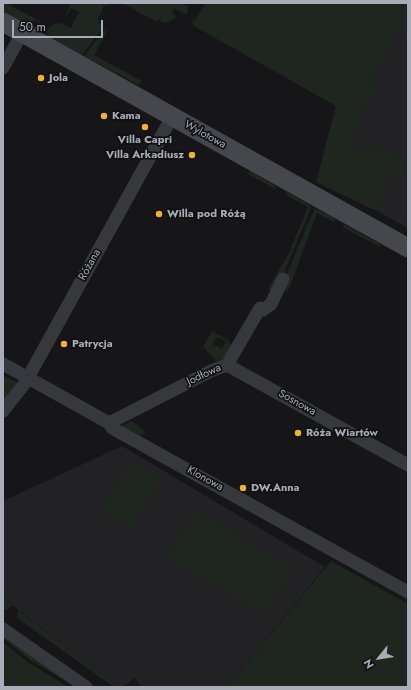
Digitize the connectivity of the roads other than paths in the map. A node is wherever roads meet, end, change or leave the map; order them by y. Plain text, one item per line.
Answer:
1 (3, 22) edge
2 (22, 33) junction
3 (3, 68) edge
4 (172, 117) junction
5 (408, 248) edge
6 (283, 279) dead end
7 (3, 364) edge
8 (227, 365) junction
9 (27, 378) junction
10 (3, 411) edge
11 (109, 423) junction
12 (408, 465) edge
13 (408, 592) edge
14 (3, 628) edge
15 (86, 687) edge

1 - 2 street, Wylotowa
2 - 3 street
2 - 4 street, Wylotowa
4 - 5 street, Wylotowa
4 - 9 street, Różana
6 - 8 street, Jodłowa
7 - 9 street, Klonowa
8 - 11 street, Jodłowa
8 - 12 street, Sosnowa
9 - 10 street, Różana
9 - 11 street, Klonowa
11 - 13 street, Klonowa
14 - 15 street

